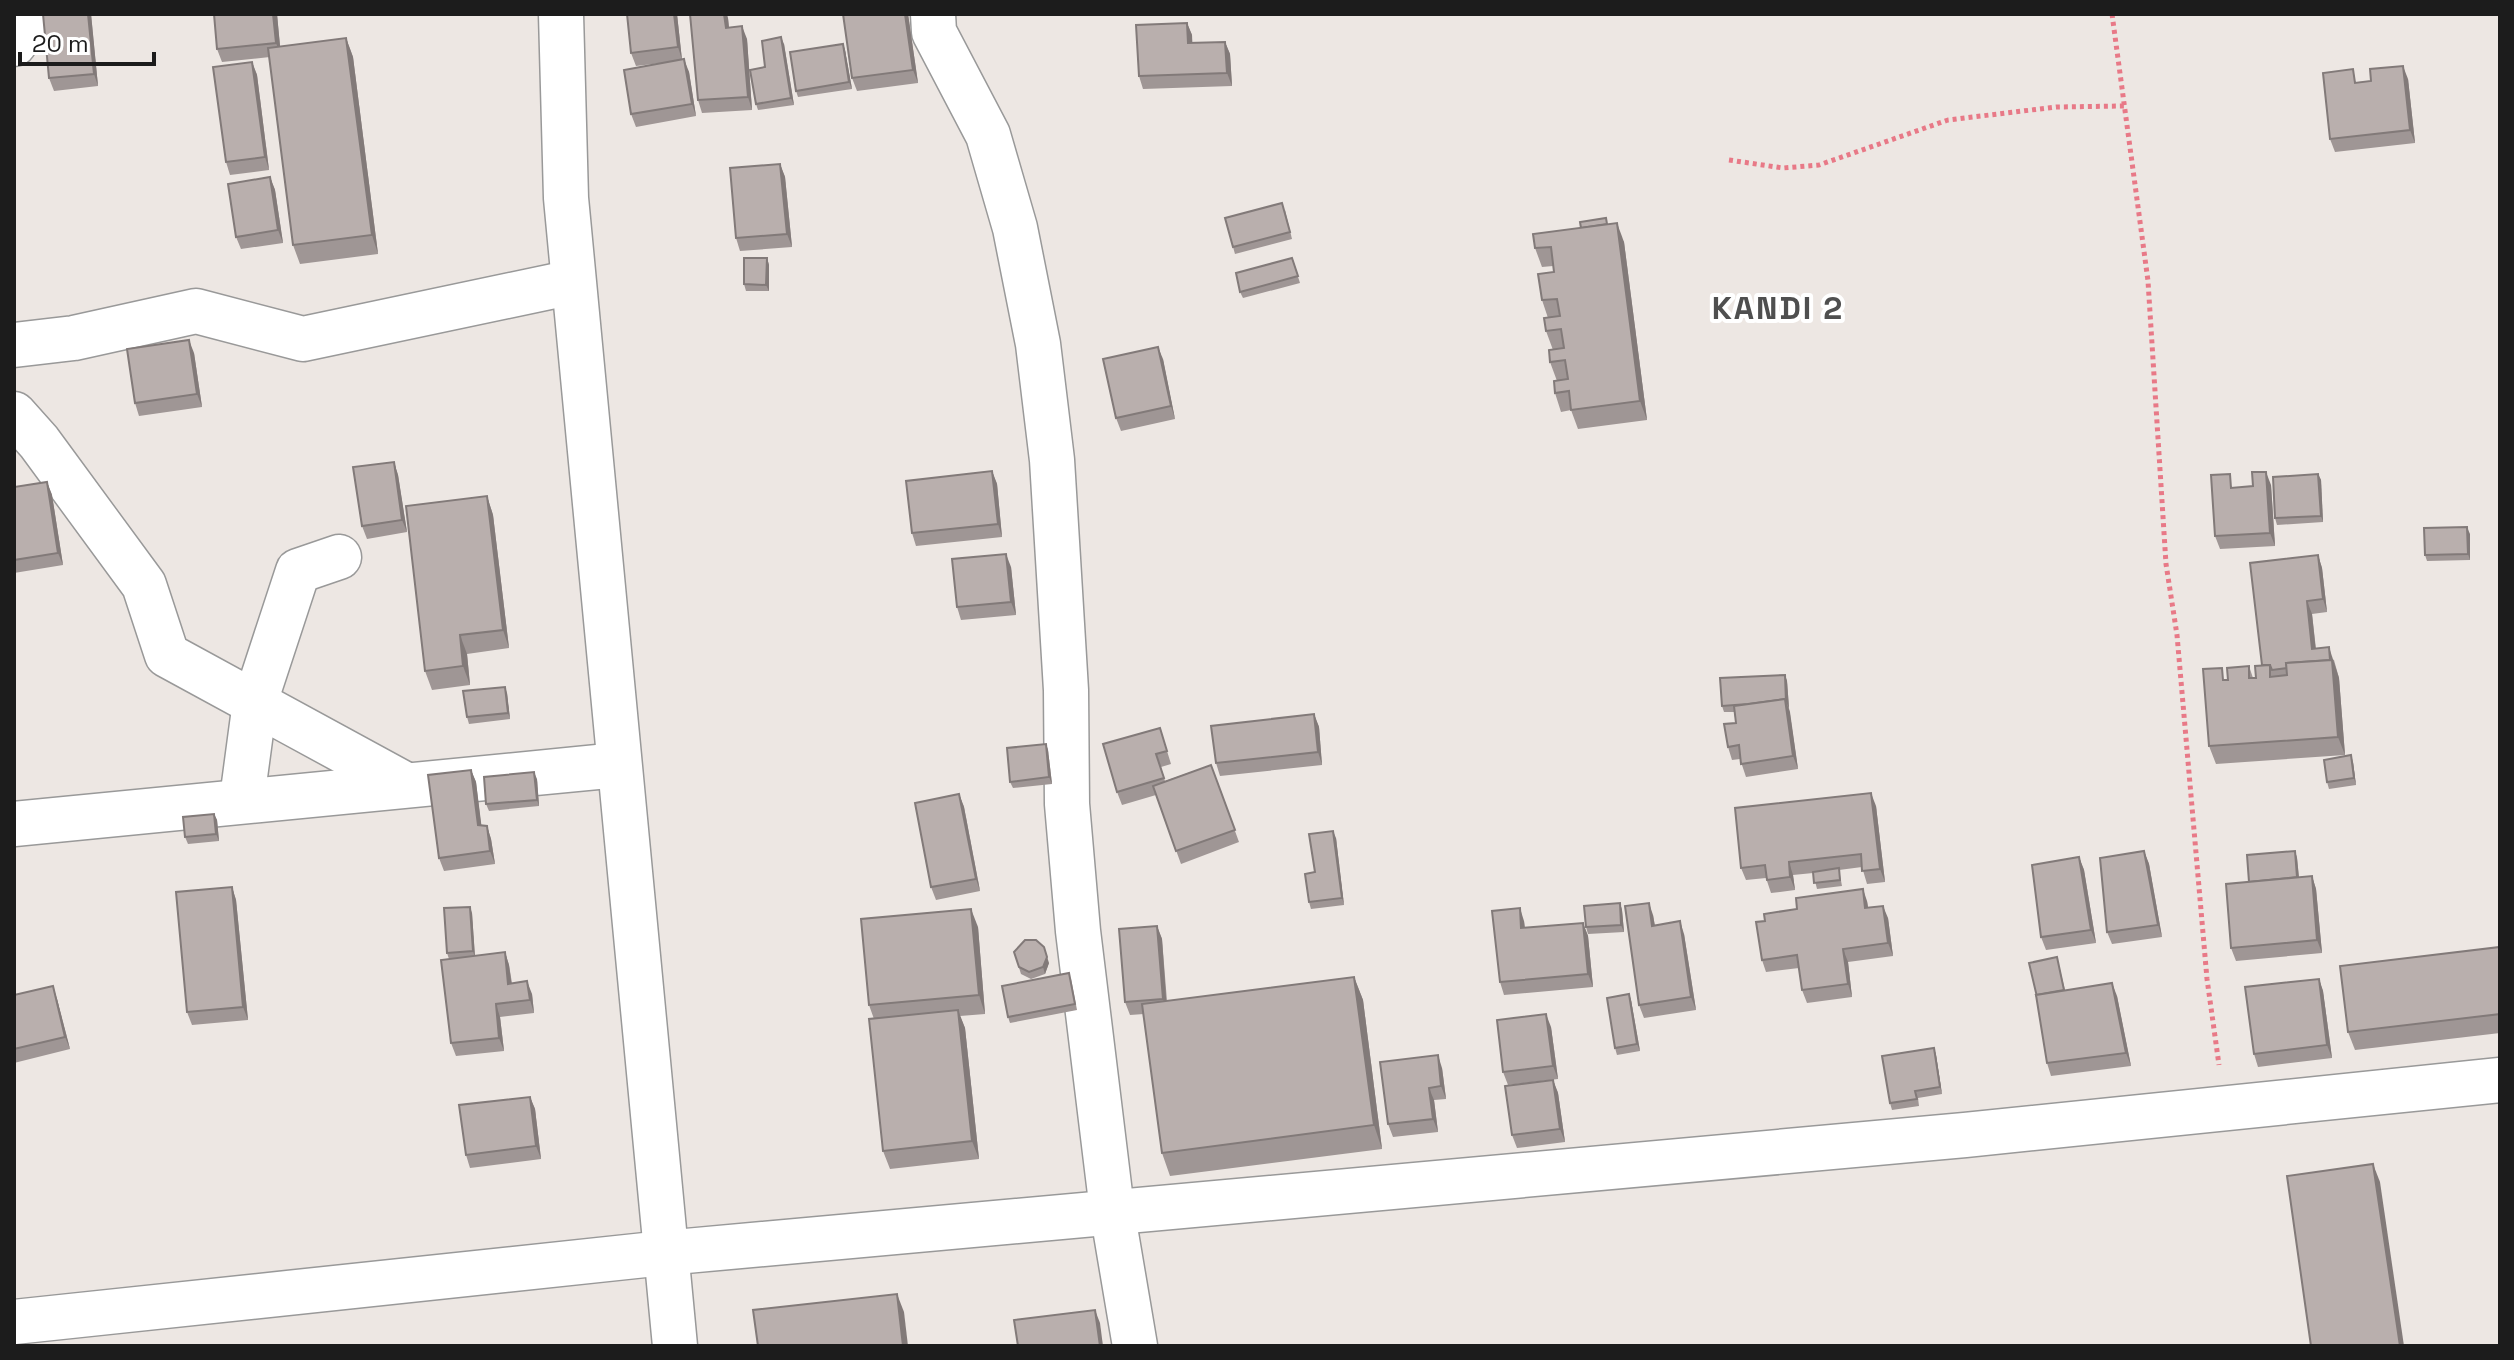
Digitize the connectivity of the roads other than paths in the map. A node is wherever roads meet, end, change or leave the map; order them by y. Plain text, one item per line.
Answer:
1 (34, 14) edge
2 (561, 14) edge
3 (933, 14) edge
4 (14, 44) edge
5 (573, 282) junction
6 (14, 345) edge
7 (14, 414) edge
8 (339, 557) dead end
9 (255, 702) junction
10 (618, 765) junction
11 (404, 784) junction
12 (242, 799) junction
13 (14, 824) edge
14 (2500, 1080) edge
15 (1112, 1210) junction
16 (664, 1253) junction
17 (14, 1322) edge
18 (675, 1346) edge
19 (1135, 1346) edge

1 - 4 street
2 - 5 street
3 - 15 street
5 - 6 street
5 - 10 street
7 - 9 street
8 - 9 street
9 - 11 street
9 - 12 street
10 - 11 street
10 - 16 street
11 - 12 street
12 - 13 street
14 - 15 street
15 - 16 street
15 - 19 street
16 - 17 street
16 - 18 street

